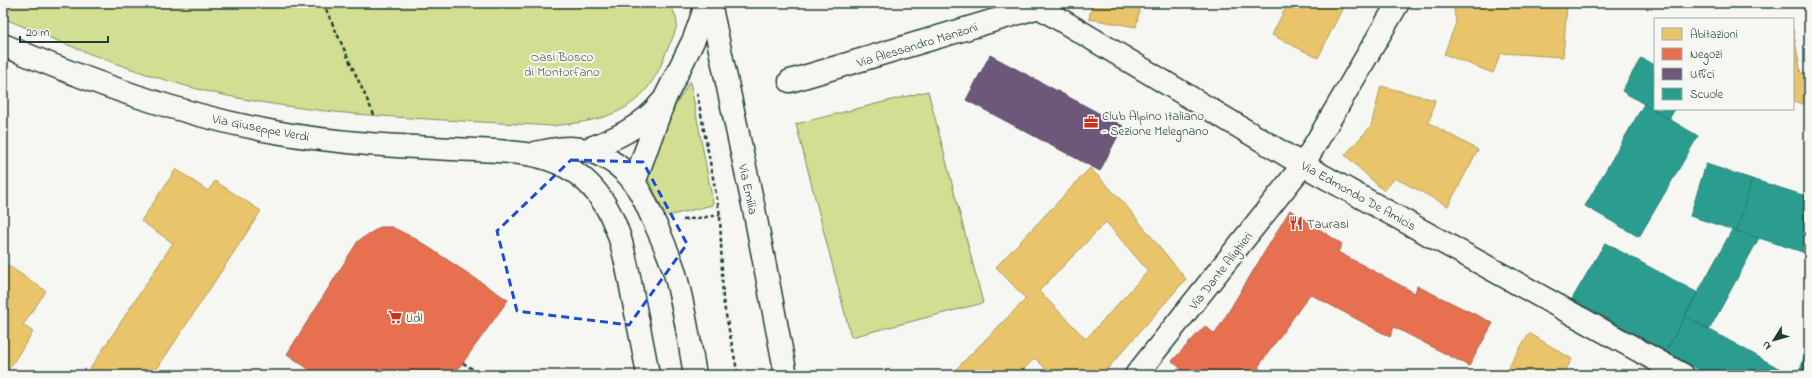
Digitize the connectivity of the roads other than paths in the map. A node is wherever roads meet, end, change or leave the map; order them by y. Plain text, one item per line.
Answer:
1 (706, 3) edge
2 (710, 3) edge
3 (1398, 3) edge
4 (1039, 4) edge
5 (3, 45) edge
6 (790, 82) dead end
7 (666, 98) junction
8 (585, 150) junction
9 (531, 153) junction
10 (1303, 165) junction
11 (634, 183) junction
12 (1680, 374) edge
13 (648, 375) edge
14 (695, 375) edge
15 (786, 375) edge
16 (1136, 375) edge

1 - 7 street
2 - 15 street, Via Emilia
3 - 10 street, Via Dante Alighieri
4 - 6 street, Via Alessandro Manzoni
4 - 10 street, Via Edmondo De Amicis
5 - 9 street, Via Giuseppe Verdi
7 - 8 street
7 - 11 street
8 - 9 street
8 - 11 street
9 - 13 street
10 - 12 street, Via Edmondo De Amicis
10 - 16 street, Via Dante Alighieri
11 - 14 street

